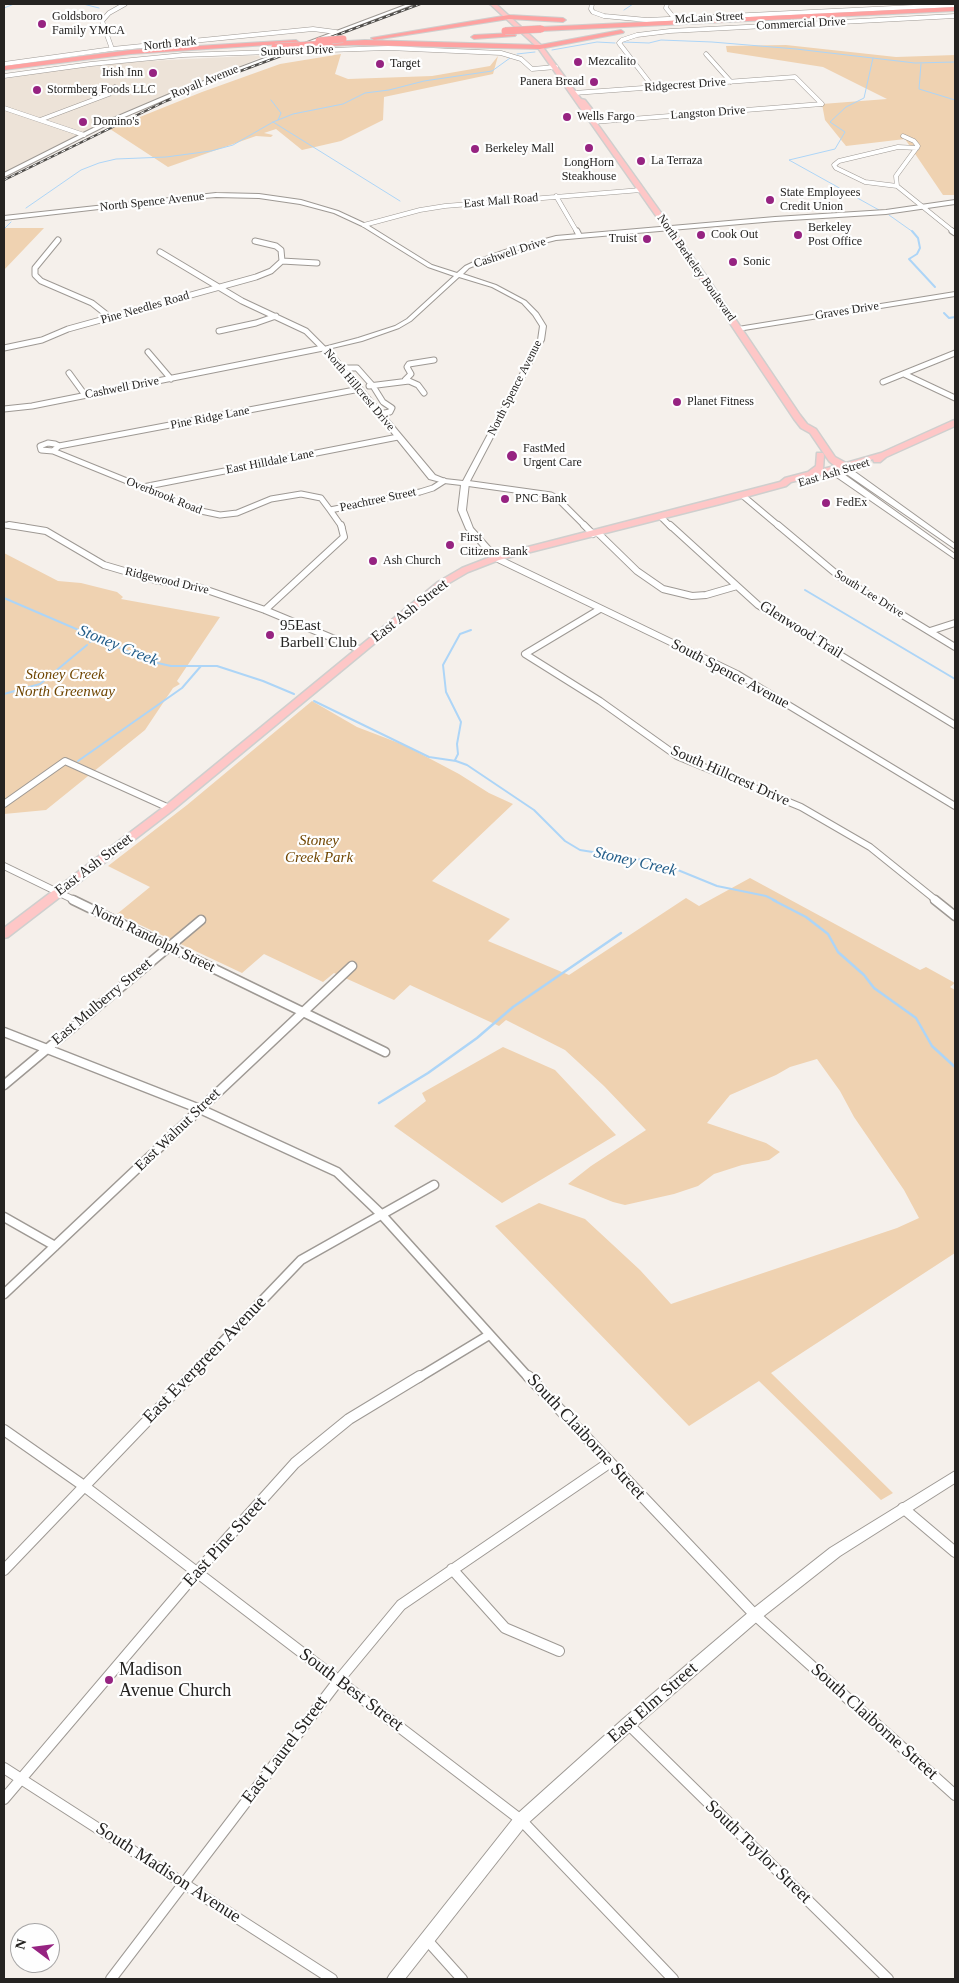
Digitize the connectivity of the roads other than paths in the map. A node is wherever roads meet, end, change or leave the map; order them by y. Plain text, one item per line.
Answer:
1 (125, 4) edge
2 (412, 4) edge
3 (493, 4) edge
4 (592, 4) edge
5 (667, 4) edge
6 (827, 4) edge
7 (901, 4) edge
8 (905, 8) junction
9 (955, 9) edge
10 (833, 12) junction
11 (955, 16) edge
12 (509, 17) junction
13 (677, 21) junction
14 (645, 28) junction
15 (541, 31) junction
16 (336, 32) junction
17 (458, 33) dead end
18 (467, 33) dead end
19 (374, 38) junction
20 (356, 43) junction
21 (540, 47) junction
22 (112, 49) junction
23 (278, 50) junction
24 (706, 54) dead end
25 (146, 55) junction
26 (116, 58) junction
27 (138, 60) junction
28 (4, 64) edge
29 (556, 67) junction
30 (4, 70) edge
31 (4, 76) edge
32 (731, 82) junction
33 (115, 87) dead end
34 (653, 87) junction
35 (574, 93) junction
36 (822, 104) joint
37 (4, 108) edge
38 (40, 120) junction
39 (593, 122) junction
40 (84, 135) junction
41 (903, 136) dead end
42 (917, 148) junction
43 (4, 175) edge
44 (896, 186) junction
45 (640, 190) junction
46 (556, 196) junction
47 (955, 202) edge
48 (922, 207) junction
49 (4, 218) edge
50 (364, 225) junction
51 (669, 228) junction
52 (955, 233) edge
53 (579, 235) junction
54 (58, 240) dead end
55 (255, 241) dead end
56 (160, 252) dead end
57 (282, 261) junction
58 (316, 263) dead end
59 (456, 275) junction
60 (219, 288) junction
61 (955, 294) edge
62 (276, 316) junction
63 (111, 318) junction
64 (738, 328) junction
65 (219, 331) dead end
66 (5, 346) edge
67 (323, 348) junction
68 (148, 352) dead end
69 (955, 352) edge
70 (434, 360) dead end
71 (342, 368) junction
72 (69, 373) dead end
73 (904, 374) junction
74 (170, 379) junction
75 (405, 380) junction
76 (883, 382) dead end
77 (373, 386) junction
78 (360, 390) junction
79 (424, 393) dead end
80 (85, 395) junction
81 (955, 398) edge
82 (4, 409) edge
83 (379, 414) junction
84 (955, 423) edge
85 (804, 426) junction
86 (398, 437) junction
87 (59, 446) junction
88 (53, 451) junction
89 (820, 455) junction
90 (840, 470) junction
91 (810, 475) junction
92 (444, 481) junction
93 (465, 483) junction
94 (783, 484) junction
95 (143, 487) junction
96 (742, 495) junction
97 (330, 510) junction
98 (661, 517) junction
99 (4, 526) edge
100 (596, 534) junction
101 (955, 547) edge
102 (955, 557) edge
103 (496, 558) junction
104 (737, 586) junction
105 (600, 609) junction
106 (265, 610) junction
107 (955, 623) edge
108 (930, 631) junction
109 (955, 647) edge
110 (361, 650) junction
111 (955, 725) edge
112 (4, 804) edge
113 (955, 806) edge
114 (169, 808) junction
115 (4, 866) edge
116 (58, 892) junction
117 (955, 916) edge
118 (201, 920) dead end
119 (4, 934) edge
120 (167, 947) junction
121 (352, 966) dead end
122 (303, 1011) junction
123 (4, 1032) edge
124 (48, 1048) junction
125 (385, 1052) dead end
126 (4, 1085) edge
127 (200, 1109) junction
128 (434, 1185) dead end
129 (381, 1214) junction
130 (4, 1217) edge
131 (55, 1246) junction
132 (4, 1294) edge
133 (489, 1335) junction
134 (4, 1430) edge
135 (608, 1462) junction
136 (955, 1476) edge
137 (84, 1486) junction
138 (903, 1508) junction
139 (955, 1552) edge
140 (452, 1569) junction
141 (4, 1570) edge
142 (197, 1572) junction
143 (755, 1615) junction
144 (559, 1651) dead end
145 (338, 1681) junction
146 (628, 1724) junction
147 (4, 1768) edge
148 (21, 1779) junction
149 (955, 1795) edge
150 (4, 1798) edge
151 (521, 1820) junction
152 (184, 1883) junction
153 (427, 1940) junction
154 (111, 1979) edge
155 (332, 1979) edge
156 (394, 1979) edge
157 (462, 1979) edge
158 (673, 1979) edge
159 (888, 1979) edge

1 - 22 street
2 - 16 street, Royall Avenue
3 - 12 main road, North Berkeley Boulevard
4 - 13 street, McLain Street
5 - 13 street
6 - 10 street
7 - 8 street
8 - 9 street, McLain Street
8 - 10 street, McLain Street
9 - 13 highway
9 - 14 highway
10 - 13 street, McLain Street
11 - 34 street, Commercial Drive
12 - 13 highway
12 - 19 highway
12 - 21 main road, North Berkeley Boulevard
13 - 15 highway
14 - 15 highway
14 - 21 highway
15 - 18 highway, bridge
15 - 20 highway
16 - 22 street, North Park
16 - 23 street, Royall Avenue
17 - 19 highway
19 - 30 highway, bridge
20 - 21 highway
20 - 23 highway, bridge
21 - 29 main road, North Berkeley Boulevard
22 - 28 street, North Park
23 - 25 highway
23 - 27 street, Sunburst Drive
23 - 29 street, Sunburst Drive
23 - 40 street, Royall Avenue
24 - 32 street
25 - 26 highway
25 - 27 highway
26 - 27 highway
26 - 30 highway
27 - 31 street, Sunburst Drive
29 - 35 main road, North Berkeley Boulevard
32 - 34 street, Ridgecrest Drive
32 - 36 street, Ridgecrest Drive
33 - 38 street
34 - 35 street, Ridgecrest Drive
35 - 39 main road, North Berkeley Boulevard
36 - 39 street, Langston Drive
37 - 38 street
38 - 40 street
39 - 45 main road, North Berkeley Boulevard
40 - 43 street, Royall Avenue
41 - 42 street
42 - 44 street
42 - 44 street
44 - 48 street
45 - 46 street, East Mall Road
45 - 51 main road, North Berkeley Boulevard
46 - 50 street, East Mall Road
46 - 53 street
47 - 48 street, Cashwell Drive
48 - 51 street, Cashwell Drive
48 - 52 street
49 - 50 street, North Spence Avenue
50 - 59 street, North Spence Avenue
51 - 53 street, Cashwell Drive
51 - 64 main road, North Berkeley Boulevard
53 - 59 street, Cashwell Drive
54 - 63 street
55 - 57 street
56 - 60 street, North Hillcrest Drive
57 - 58 street
57 - 60 street, Pine Needles Road
59 - 67 street, Cashwell Drive
59 - 93 street, North Spence Avenue
60 - 62 street, North Hillcrest Drive
60 - 63 street, Pine Needles Road
61 - 64 street, Graves Drive
62 - 65 street
62 - 67 street, North Hillcrest Drive
63 - 66 street, Pine Needles Road
64 - 85 main road, North Berkeley Boulevard
67 - 71 street, North Hillcrest Drive
67 - 74 street, Cashwell Drive
68 - 74 street
69 - 73 street
70 - 75 street
71 - 77 street
71 - 78 street, North Hillcrest Drive
72 - 80 street
73 - 76 street
73 - 81 street
74 - 80 street, Cashwell Drive
75 - 77 street, Pine Ridge Lane
75 - 79 street
77 - 78 street, Pine Ridge Lane
77 - 83 street
78 - 83 street, North Hillcrest Drive
78 - 87 street, Pine Ridge Lane
80 - 82 street, Cashwell Drive
83 - 86 street, North Hillcrest Drive
84 - 90 main road, East Ash Street
85 - 89 main road, North Berkeley Boulevard
85 - 90 main road, North Berkeley Boulevard
86 - 92 street, North Hillcrest Drive
86 - 95 street, East Hilldale Lane
87 - 88 street
87 - 88 street
88 - 95 street, Overbrook Road
89 - 90 main road, North Berkeley Boulevard
89 - 91 main road
90 - 91 main road, East Ash Street
90 - 94 main road, East Ash Street
90 - 101 street
90 - 102 street
91 - 94 main road, East Ash Street
92 - 93 street, North Hillcrest Drive
92 - 97 street, Peachtree Street
93 - 100 street
93 - 103 street, North Spence Avenue
94 - 96 main road, East Ash Street
95 - 97 street, Overbrook Road
96 - 98 main road, East Ash Street
96 - 108 street, South Lee Drive
97 - 106 street, Peachtree Street
98 - 100 main road, East Ash Street
98 - 104 street, Glenwood Trail
99 - 106 street, Ridgewood Drive
100 - 103 main road, East Ash Street
100 - 104 street
103 - 105 street, South Spence Avenue
103 - 110 main road, East Ash Street
104 - 111 street, Glenwood Trail
105 - 113 street, South Spence Avenue
105 - 117 street, South Hillcrest Drive
106 - 110 street, Ridgewood Drive
107 - 108 street
108 - 109 street, South Lee Drive
110 - 114 main road, East Ash Street
112 - 114 street
114 - 116 main road, East Ash Street
115 - 116 street, North Randolph Street
116 - 119 main road, East Ash Street
116 - 120 street, North Randolph Street
118 - 120 street, East Mulberry Street
120 - 122 street, North Randolph Street
120 - 124 street, East Mulberry Street
121 - 122 street, East Walnut Street
122 - 125 street, North Randolph Street
122 - 127 street, East Walnut Street
123 - 124 street, South Claiborne Street
124 - 126 street, East Mulberry Street
124 - 127 street, South Claiborne Street
127 - 129 street, South Claiborne Street
127 - 131 street, East Walnut Street
128 - 129 street, East Evergreen Avenue
129 - 133 street, South Claiborne Street
129 - 137 street, East Evergreen Avenue
130 - 131 street
131 - 132 street, East Walnut Street
133 - 135 street, South Claiborne Street
133 - 142 street, East Pine Street
134 - 137 street, South Best Street
135 - 140 street, East Laurel Street
135 - 143 street, South Claiborne Street
136 - 138 street, East Elm Street
137 - 141 street, East Evergreen Avenue
137 - 142 street, South Best Street
138 - 139 street
138 - 143 street, East Elm Street
140 - 144 street
140 - 145 street, East Laurel Street
142 - 145 street, South Best Street
142 - 148 street, East Pine Street
143 - 146 street, East Elm Street
143 - 149 street, South Claiborne Street
145 - 151 street, South Best Street
145 - 152 street, East Laurel Street
146 - 151 street, East Elm Street
146 - 159 street, South Taylor Street
147 - 148 street, South Madison Avenue
148 - 150 street, East Pine Street
148 - 152 street, South Madison Avenue
151 - 153 street, East Elm Street
151 - 158 street, South Best Street
152 - 154 street, East Laurel Street
152 - 155 street, South Madison Avenue
153 - 156 street, East Elm Street
153 - 157 street

